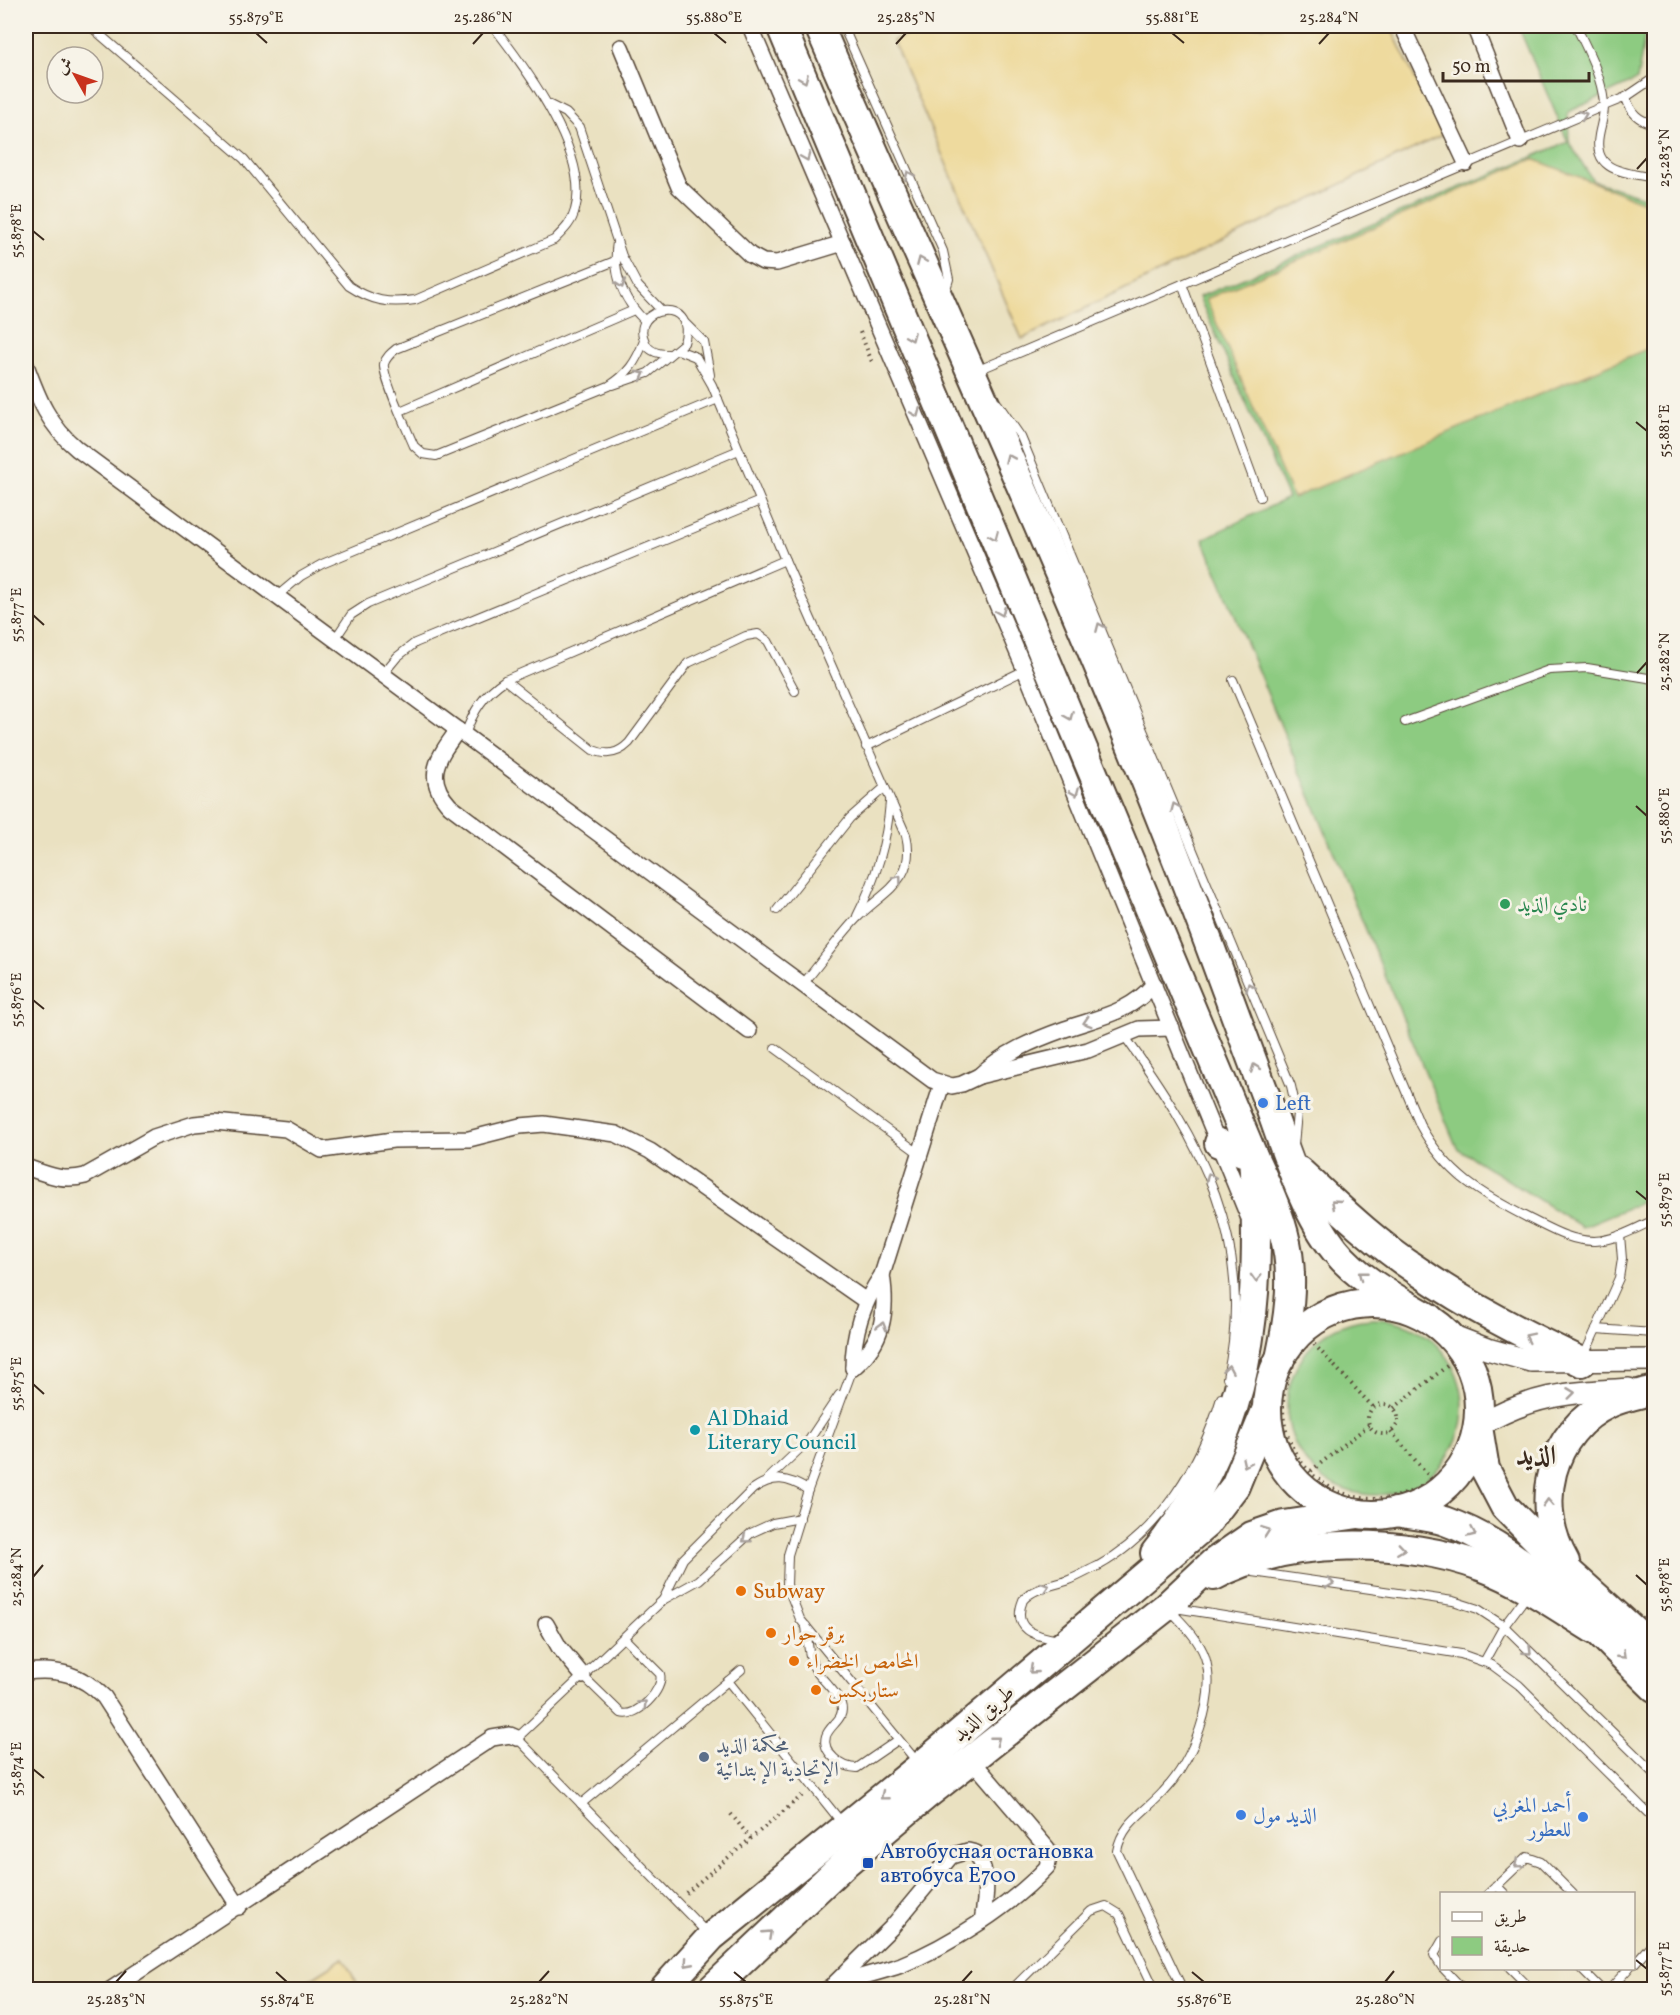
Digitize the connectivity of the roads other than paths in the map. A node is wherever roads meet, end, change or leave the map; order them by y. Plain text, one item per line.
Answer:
1 (90, 26) edge
2 (493, 26) edge
3 (750, 26) edge
4 (781, 26) edge
5 (819, 26) edge
6 (843, 26) edge
7 (1402, 26) edge
8 (1492, 26) edge
9 (1575, 26) edge
10 (1475, 28) edge
11 (621, 47) dead end
12 (1654, 78) edge
13 (1626, 97) junction
14 (548, 104) junction
15 (1604, 106) junction
16 (1654, 124) edge
17 (1520, 141) junction
18 (1466, 163) junction
19 (1654, 177) edge
20 (617, 241) junction
21 (843, 243) junction
22 (615, 261) junction
23 (1182, 284) junction
24 (941, 308) junction
25 (634, 310) junction
26 (661, 310) junction
27 (645, 321) junction
28 (686, 324) junction
29 (644, 341) junction
30 (678, 350) junction
31 (668, 354) junction
32 (26, 365) edge
33 (972, 372) junction
34 (712, 385) junction
35 (609, 386) junction
36 (718, 399) junction
37 (400, 411) junction
38 (739, 450) junction
39 (1260, 497) dead end
40 (760, 501) junction
41 (785, 560) junction
42 (277, 596) junction
43 (335, 639) junction
44 (1025, 670) junction
45 (383, 674) junction
46 (1654, 679) edge
47 (505, 680) junction
48 (1233, 680) dead end
49 (795, 691) dead end
50 (1405, 722) dead end
51 (462, 732) junction
52 (866, 747) junction
53 (884, 788) junction
54 (890, 800) junction
55 (777, 909) dead end
56 (856, 919) junction
57 (804, 984) junction
58 (1154, 984) junction
59 (1113, 1014) junction
60 (1172, 1028) junction
61 (749, 1031) dead end
62 (1122, 1034) junction
63 (775, 1048) dead end
64 (979, 1076) junction
65 (942, 1084) junction
66 (1219, 1143) junction
67 (920, 1154) junction
68 (1253, 1156) junction
69 (1290, 1162) junction
70 (26, 1167) edge
71 (1654, 1220) edge
72 (1620, 1235) junction
73 (1257, 1240) junction
74 (882, 1275) junction
75 (866, 1300) junction
76 (1596, 1329) junction
77 (1654, 1333) edge
78 (1449, 1341) junction
79 (1280, 1359) junction
80 (1654, 1360) edge
81 (1582, 1362) junction
82 (851, 1372) junction
83 (1654, 1389) edge
84 (1267, 1408) junction
85 (1478, 1426) junction
86 (764, 1482) junction
87 (808, 1490) junction
88 (1396, 1512) junction
89 (1358, 1514) junction
90 (800, 1518) junction
91 (1231, 1568) junction
92 (1574, 1576) junction
93 (1530, 1591) junction
94 (1117, 1599) junction
95 (663, 1600) junction
96 (1167, 1606) junction
97 (546, 1624) dead end
98 (806, 1626) junction
99 (1503, 1626) junction
100 (1595, 1630) junction
101 (624, 1638) junction
102 (1066, 1641) junction
103 (1654, 1649) edge
104 (1484, 1662) junction
105 (741, 1670) dead end
106 (26, 1672) edge
107 (583, 1676) junction
108 (728, 1681) junction
109 (1654, 1687) edge
110 (517, 1738) junction
111 (898, 1740) junction
112 (971, 1759) junction
113 (921, 1766) junction
114 (1654, 1773) edge
115 (581, 1804) junction
116 (1654, 1819) edge
117 (844, 1827) junction
118 (1496, 1885) junction
119 (1489, 1892) edge
120 (1504, 1892) edge
121 (1572, 1892) edge
122 (239, 1907) junction
123 (981, 1921) junction
124 (711, 1937) junction
125 (1654, 1941) edge
126 (1440, 1944) edge
127 (1635, 1959) edge
128 (1440, 1964) edge
129 (1444, 1970) edge
130 (1512, 1970) edge
131 (1582, 1970) edge
132 (1627, 1970) edge
133 (829, 1988) edge
134 (111, 1989) edge
135 (663, 1989) edge
136 (711, 1989) edge
137 (1011, 1989) edge
138 (1155, 1989) edge
139 (1183, 1989) edge
140 (1464, 1989) edge
141 (1532, 1989) edge
142 (1602, 1989) edge
143 (1609, 1989) edge

1 - 14 lane
2 - 14 lane
3 -> 21 street
4 -> 68 highway
24 -> 5 highway
24 -> 6 lane
7 - 18 street
8 - 10 lane
9 - 15 lane
10 - 17 street
11 - 21 street
12 - 13 lane
13 - 15 lane
13 - 16 lane
14 - 20 lane
17 -> 15 lane
15 - 19 lane
17 - 18 lane
18 - 23 lane
20 - 22 lane
20 - 26 lane
21 -> 44 street
22 -> 25 lane
22 - 37 lane
23 - 33 lane
23 - 39 lane
24 - 33 highway
25 - 27 lane
25 - 37 lane
26 - 27 lane
26 - 28 lane
27 - 29 lane
28 - 30 lane
28 - 34 lane
29 - 31 lane
29 - 35 lane
30 - 31 lane
30 - 34 lane
35 -> 31 lane
32 - 42 street
69 -> 33 highway
34 - 36 lane
35 - 37 lane
36 - 38 lane
36 - 42 lane
38 - 40 lane
38 - 43 lane
40 - 41 lane
40 - 45 lane
41 - 47 lane
41 - 52 lane
42 - 43 street
43 - 45 street
44 - 52 lane
44 -> 58 street
45 - 51 street
46 - 50 lane
47 - 49 lane
47 - 51 lane
48 - 72 lane
51 - 57 street
51 - 61 street
52 - 53 lane
53 - 54 lane
53 - 55 lane
54 - 56 lane
56 -> 54 lane
56 - 57 lane
57 - 65 street
58 - 59 street
58 - 60 street
59 - 62 street
59 -> 64 street
60 - 62 street
60 - 66 street
62 - 64 street
102 -> 62 lane
63 - 67 lane
64 - 65 street
65 - 67 street
66 - 68 highway
66 - 73 street
67 - 74 street
68 - 73 highway
68 - 79 highway
78 -> 69 highway
81 -> 69 highway
70 - 75 street
71 - 72 lane
72 - 76 lane
73 -> 94 highway
74 - 75 street
82 -> 74 street
75 - 82 street
76 - 77 lane
76 - 81 lane
78 - 79 highway
78 - 81 street
78 - 85 highway
79 - 84 highway
80 - 81 street
82 - 86 lane
82 - 87 lane
85 -> 83 street
92 -> 83 highway
84 - 89 highway
84 -> 94 highway, طريق الذيد
85 - 88 highway
85 - 92 highway
86 - 87 lane
86 - 95 lane
87 - 90 lane
88 - 89 highway, طريق الذيد
88 -> 100 highway
96 -> 89 highway, طريق الذيد
90 -> 95 lane
90 - 98 lane
91 -> 93 highway
91 - 96 highway
91 -> 99 lane
92 - 103 highway
93 - 99 lane
93 - 100 highway
94 - 102 highway, طريق الذيد
95 - 101 lane
96 - 104 lane
112 -> 96 highway, طريق الذيد
96 - 139 lane
97 - 107 street
98 - 111 lane
98 - 111 lane
99 - 104 lane
99 -> 114 lane
100 -> 109 highway
101 - 107 lane
107 -> 101 lane
102 -> 113 highway, طريق الذيد
104 - 116 lane
105 - 108 lane
106 - 122 street
107 - 110 lane
108 - 115 lane
108 - 117 lane
110 - 115 lane
110 - 122 street
111 - 113 lane
112 - 123 street
136 -> 112 highway, طريق الذيد
113 -> 117 highway, طريق الذيد
115 - 124 lane
117 - 124 highway, طريق الذيد
118 - 119 lane
118 - 120 lane
121 -> 118 lane
122 - 134 street
123 - 133 street
123 - 133 street
124 -> 135 highway, طريق الذيد
125 - 127 lane
126 - 128 lane
129 - 140 lane
130 - 141 lane
131 - 142 lane
132 - 143 lane
137 - 138 lane

